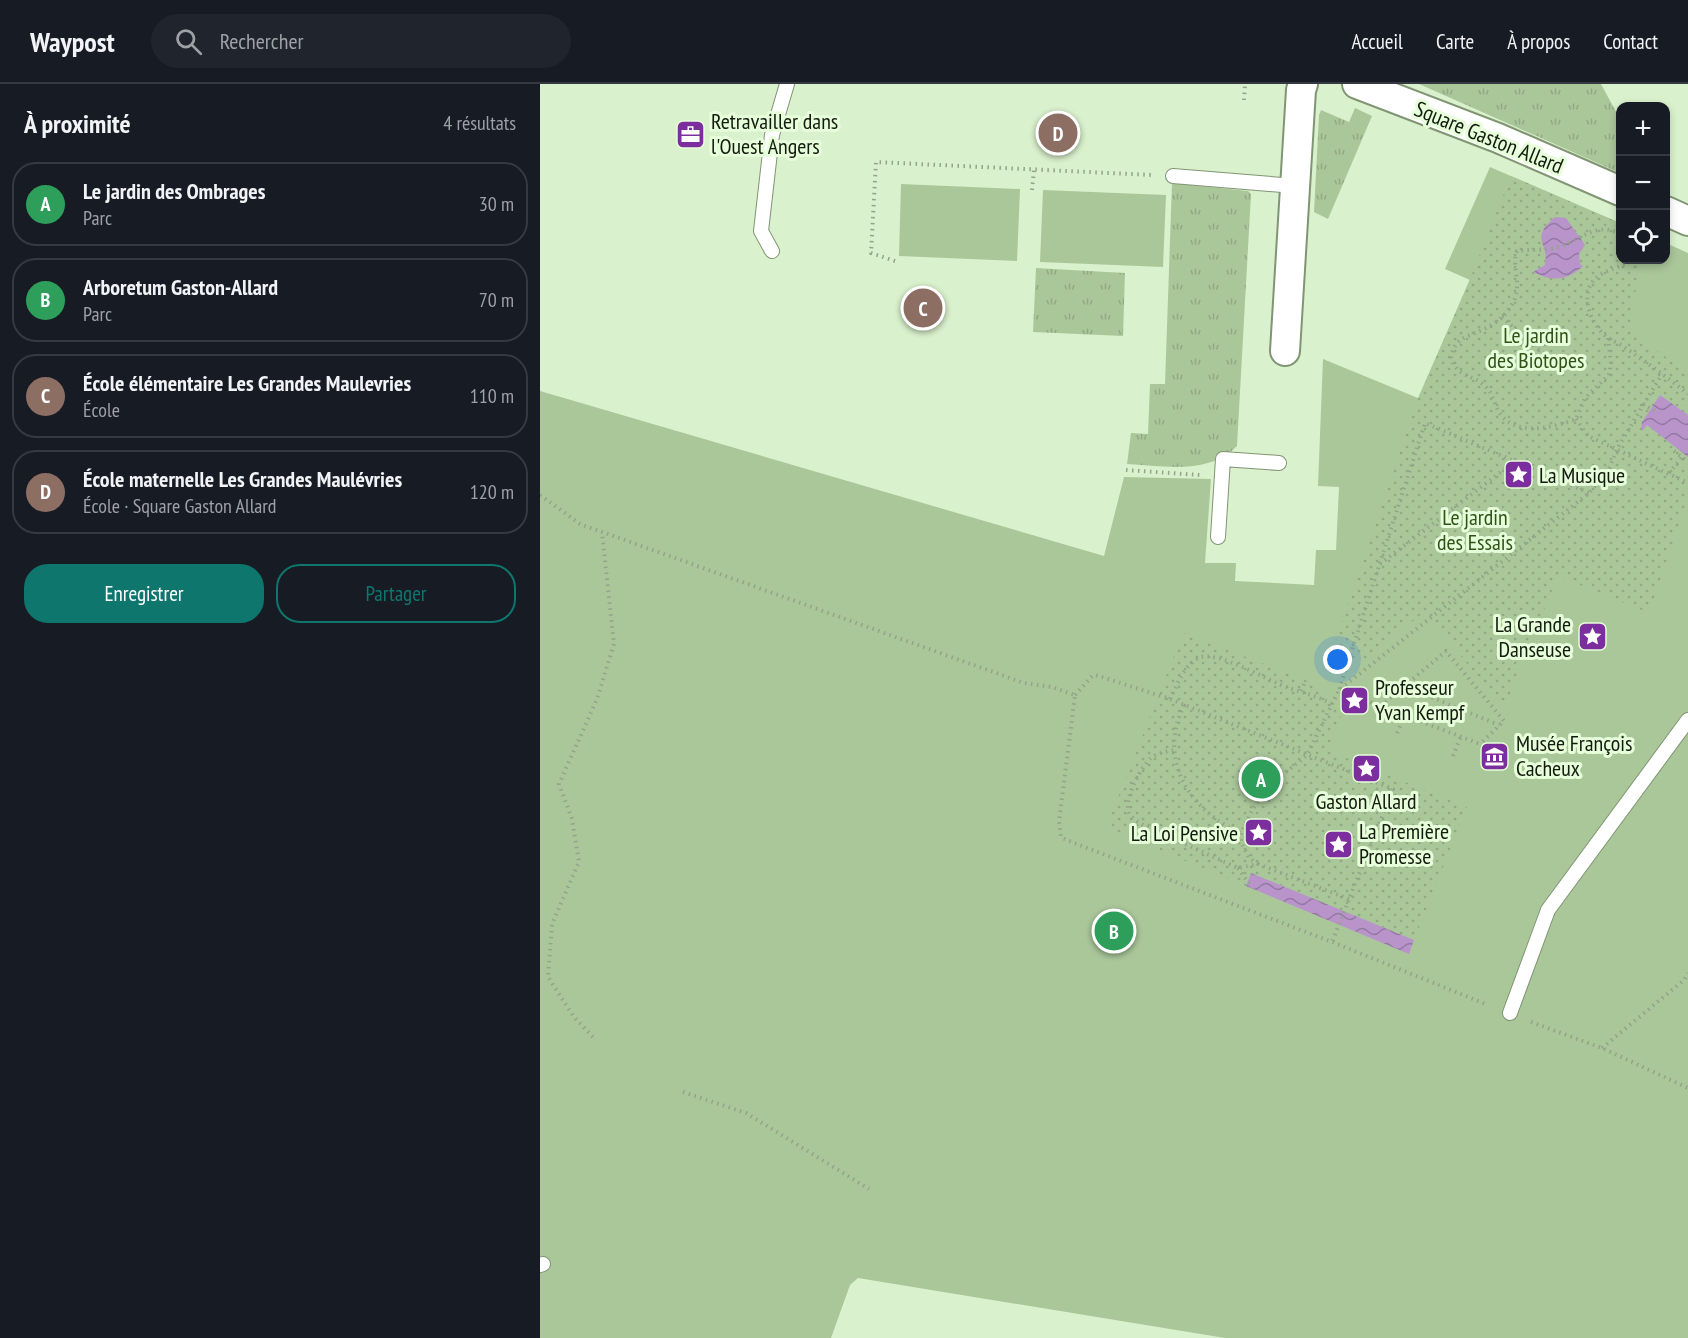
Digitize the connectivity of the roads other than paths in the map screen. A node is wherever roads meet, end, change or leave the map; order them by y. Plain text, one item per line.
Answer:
1 (787, 84) edge
2 (1303, 84) edge
3 (1357, 84) edge
4 (1173, 176) road end
5 (1295, 186) junction
6 (1616, 190) edge
7 (1670, 213) edge
8 (1688, 221) edge
9 (772, 251) dead end
10 (1285, 351) dead end
11 (1279, 463) dead end
12 (1218, 537) dead end
13 (1688, 720) edge
14 (1510, 1014) road end

1 - 9 lane
2 - 5 street
3 - 6 street, Square Gaston Allard
4 - 5 lane
5 - 10 street
7 - 8 street
11 - 12 lane
13 - 14 lane

